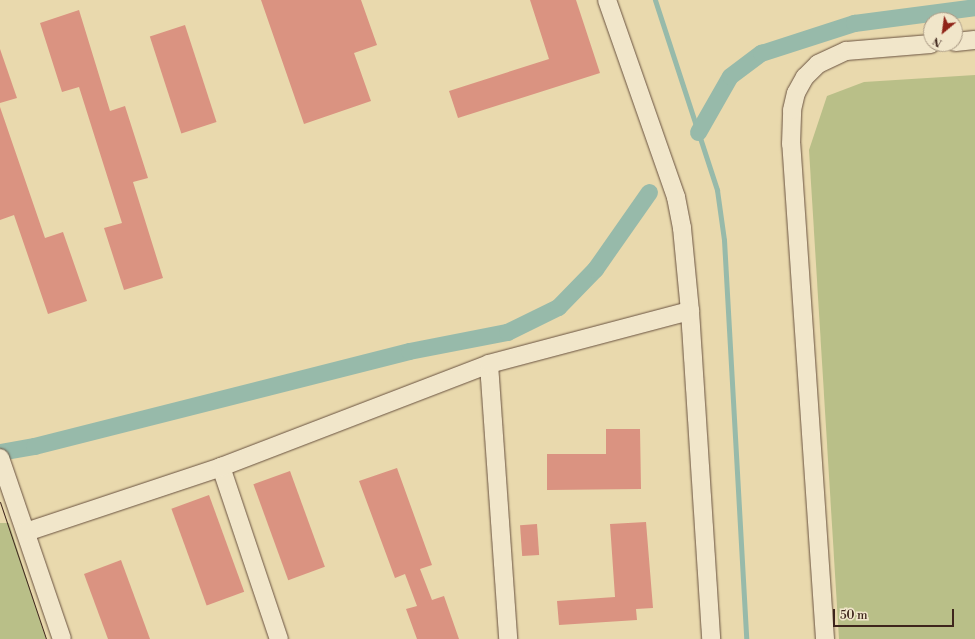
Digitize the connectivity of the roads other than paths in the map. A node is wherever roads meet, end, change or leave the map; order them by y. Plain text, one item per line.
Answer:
1 (607, 0) edge
2 (975, 40) edge
3 (963, 41) edge
4 (923, 45) edge
5 (690, 310) junction
6 (489, 364) junction
7 (0, 458) edge
8 (221, 467) junction
9 (26, 532) junction
10 (62, 639) edge
11 (279, 639) edge
12 (508, 639) edge
13 (711, 639) edge
14 (825, 639) edge

1 - 5 street
2 - 3 street
4 - 14 street
5 - 6 street
5 - 13 street
6 - 8 street
6 - 12 street
7 - 9 street
8 - 9 street
8 - 11 street
9 - 10 street

